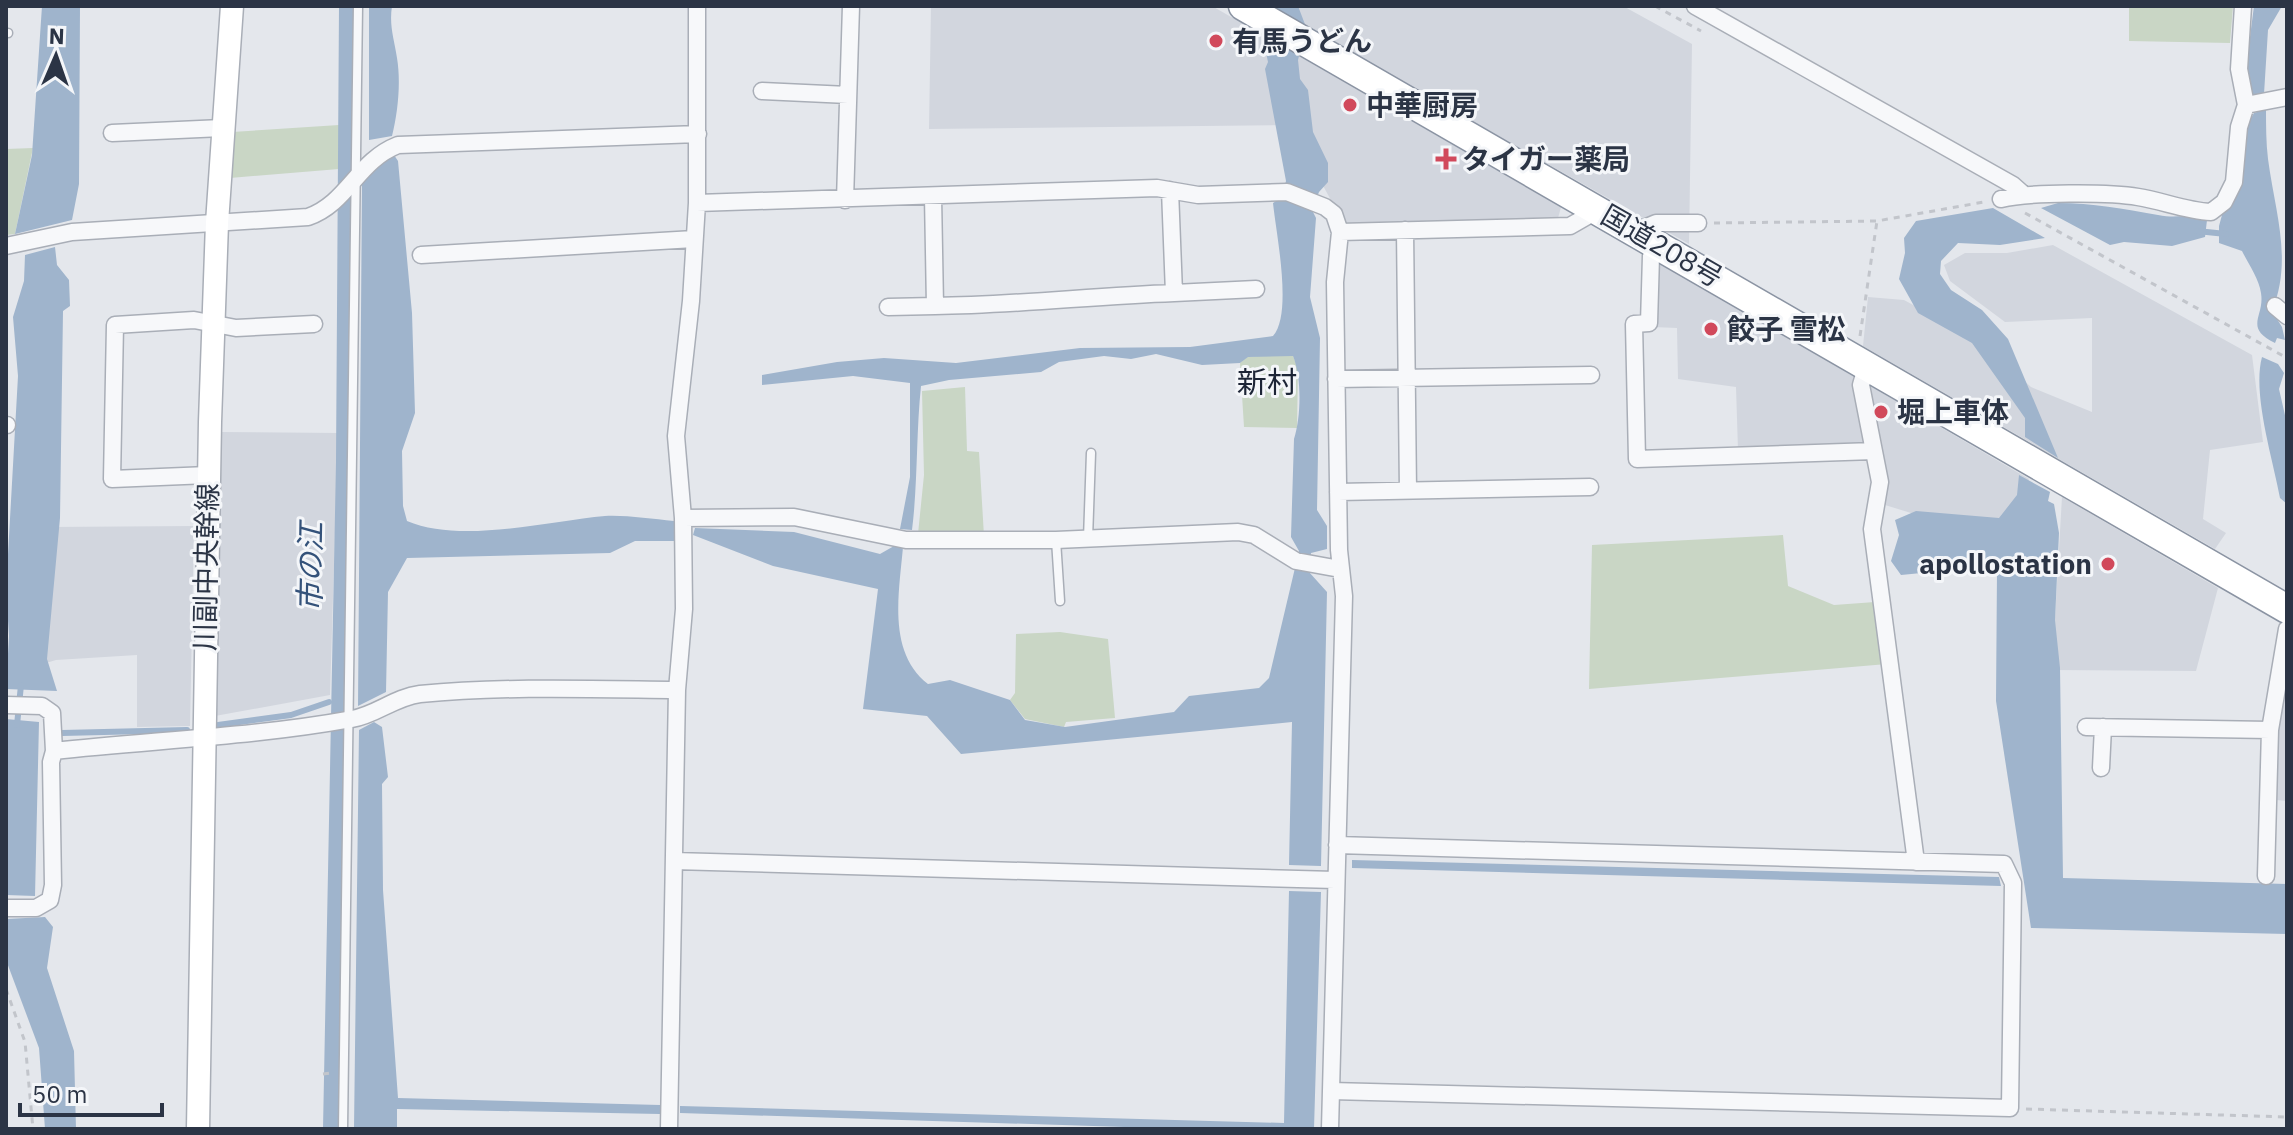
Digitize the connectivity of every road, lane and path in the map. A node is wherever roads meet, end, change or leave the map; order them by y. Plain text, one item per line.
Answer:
1 (232, 6) edge
2 (358, 6) edge
3 (697, 6) edge
4 (851, 6) edge
5 (1695, 6) edge
6 (2243, 6) edge
7 (1252, 12) edge
8 (762, 91) dead end
9 (848, 95) junction
10 (2287, 97) edge
11 (2246, 105) junction
12 (222, 128) junction
13 (112, 133) dead end
14 (698, 134) junction
15 (357, 174) junction
16 (1170, 190) junction
17 (2022, 193) junction
18 (933, 196) junction
19 (2001, 199) joint
20 (845, 200) junction
21 (697, 203) junction
22 (1598, 210) junction
23 (1877, 221) junction
24 (217, 223) junction
25 (1698, 223) joint
26 (1405, 230) junction
27 (1340, 232) junction
28 (1648, 238) junction
29 (694, 239) junction
30 (6, 246) edge
31 (421, 255) dead end
32 (1256, 289) dead end
33 (1174, 293) junction
34 (935, 306) junction
35 (888, 307) dead end
36 (213, 323) junction
37 (314, 324) dead end
38 (1860, 360) junction
39 (1591, 375) dead end
40 (1336, 379) junction
41 (1407, 379) junction
42 (1874, 451) junction
43 (1091, 453) dead end
44 (208, 475) junction
45 (1590, 487) dead end
46 (1408, 491) junction
47 (1338, 492) junction
48 (684, 526) junction
49 (1088, 539) junction
50 (1056, 540) junction
51 (1340, 569) junction
52 (1060, 601) dead end
53 (2287, 609) edge
54 (2287, 629) edge
55 (677, 690) junction
56 (7, 705) edge
57 (359, 717) junction
58 (2270, 730) junction
59 (203, 740) junction
60 (54, 751) junction
61 (2101, 768) dead end
62 (1337, 845) junction
63 (674, 861) junction
64 (1916, 862) junction
65 (2266, 876) dead end
66 (1335, 880) junction
67 (6, 908) edge
68 (6, 989) edge
69 (1331, 1091) junction
70 (2010, 1108) junction
71 (2287, 1117) edge
72 (33, 1129) edge
73 (198, 1129) edge
74 (343, 1129) edge
75 (669, 1129) edge
76 (1330, 1129) edge

1 - 12 street, 川副中央幹線
2 - 15 lane
3 - 14 street
4 - 9 street
5 - 17 street
6 - 11 street
7 - 22 highway, 国道208号
8 - 9 street
9 - 20 street
10 - 11 street
11 - 17 street
12 - 13 street
12 - 24 street, 川副中央幹線
14 - 15 street
14 - 21 street
15 - 24 street
15 - 57 lane
16 - 18 street
16 - 27 street
16 - 33 street
17 - 19 street
18 - 20 street
18 - 34 street
19 - 23 path
20 - 21 street
21 - 29 street
22 - 26 street
22 - 28 highway, 国道208号
23 - 25 path
23 - 38 path
24 - 30 street
24 - 36 street, 川副中央幹線
25 - 28 street
26 - 27 street
26 - 41 street
27 - 40 street
28 - 38 highway, 国道208号
28 - 42 street
29 - 31 street
29 - 48 street
32 - 33 street
33 - 34 street
34 - 35 street
36 - 37 street
36 - 44 street, 川副中央幹線
36 - 44 street
38 - 42 street
38 - 53 highway, 国道208号
39 - 41 street
40 - 41 street
40 - 47 street
41 - 46 street
42 - 64 street
43 - 49 lane
44 - 59 street, 川副中央幹線
45 - 46 street
46 - 47 street
47 - 51 street
48 - 50 street
48 - 55 street
49 - 50 street
49 - 51 street
50 - 52 lane
51 - 62 street
54 - 58 street
55 - 57 street
55 - 63 street
56 - 60 street
57 - 59 street
57 - 74 lane
58 - 61 street
58 - 65 street
59 - 60 street
59 - 73 street, 川副中央幹線
60 - 67 street
62 - 64 street
62 - 66 street
63 - 66 street
63 - 75 street
64 - 70 street
66 - 69 street
68 - 72 path
69 - 70 street
69 - 76 street
70 - 71 path

